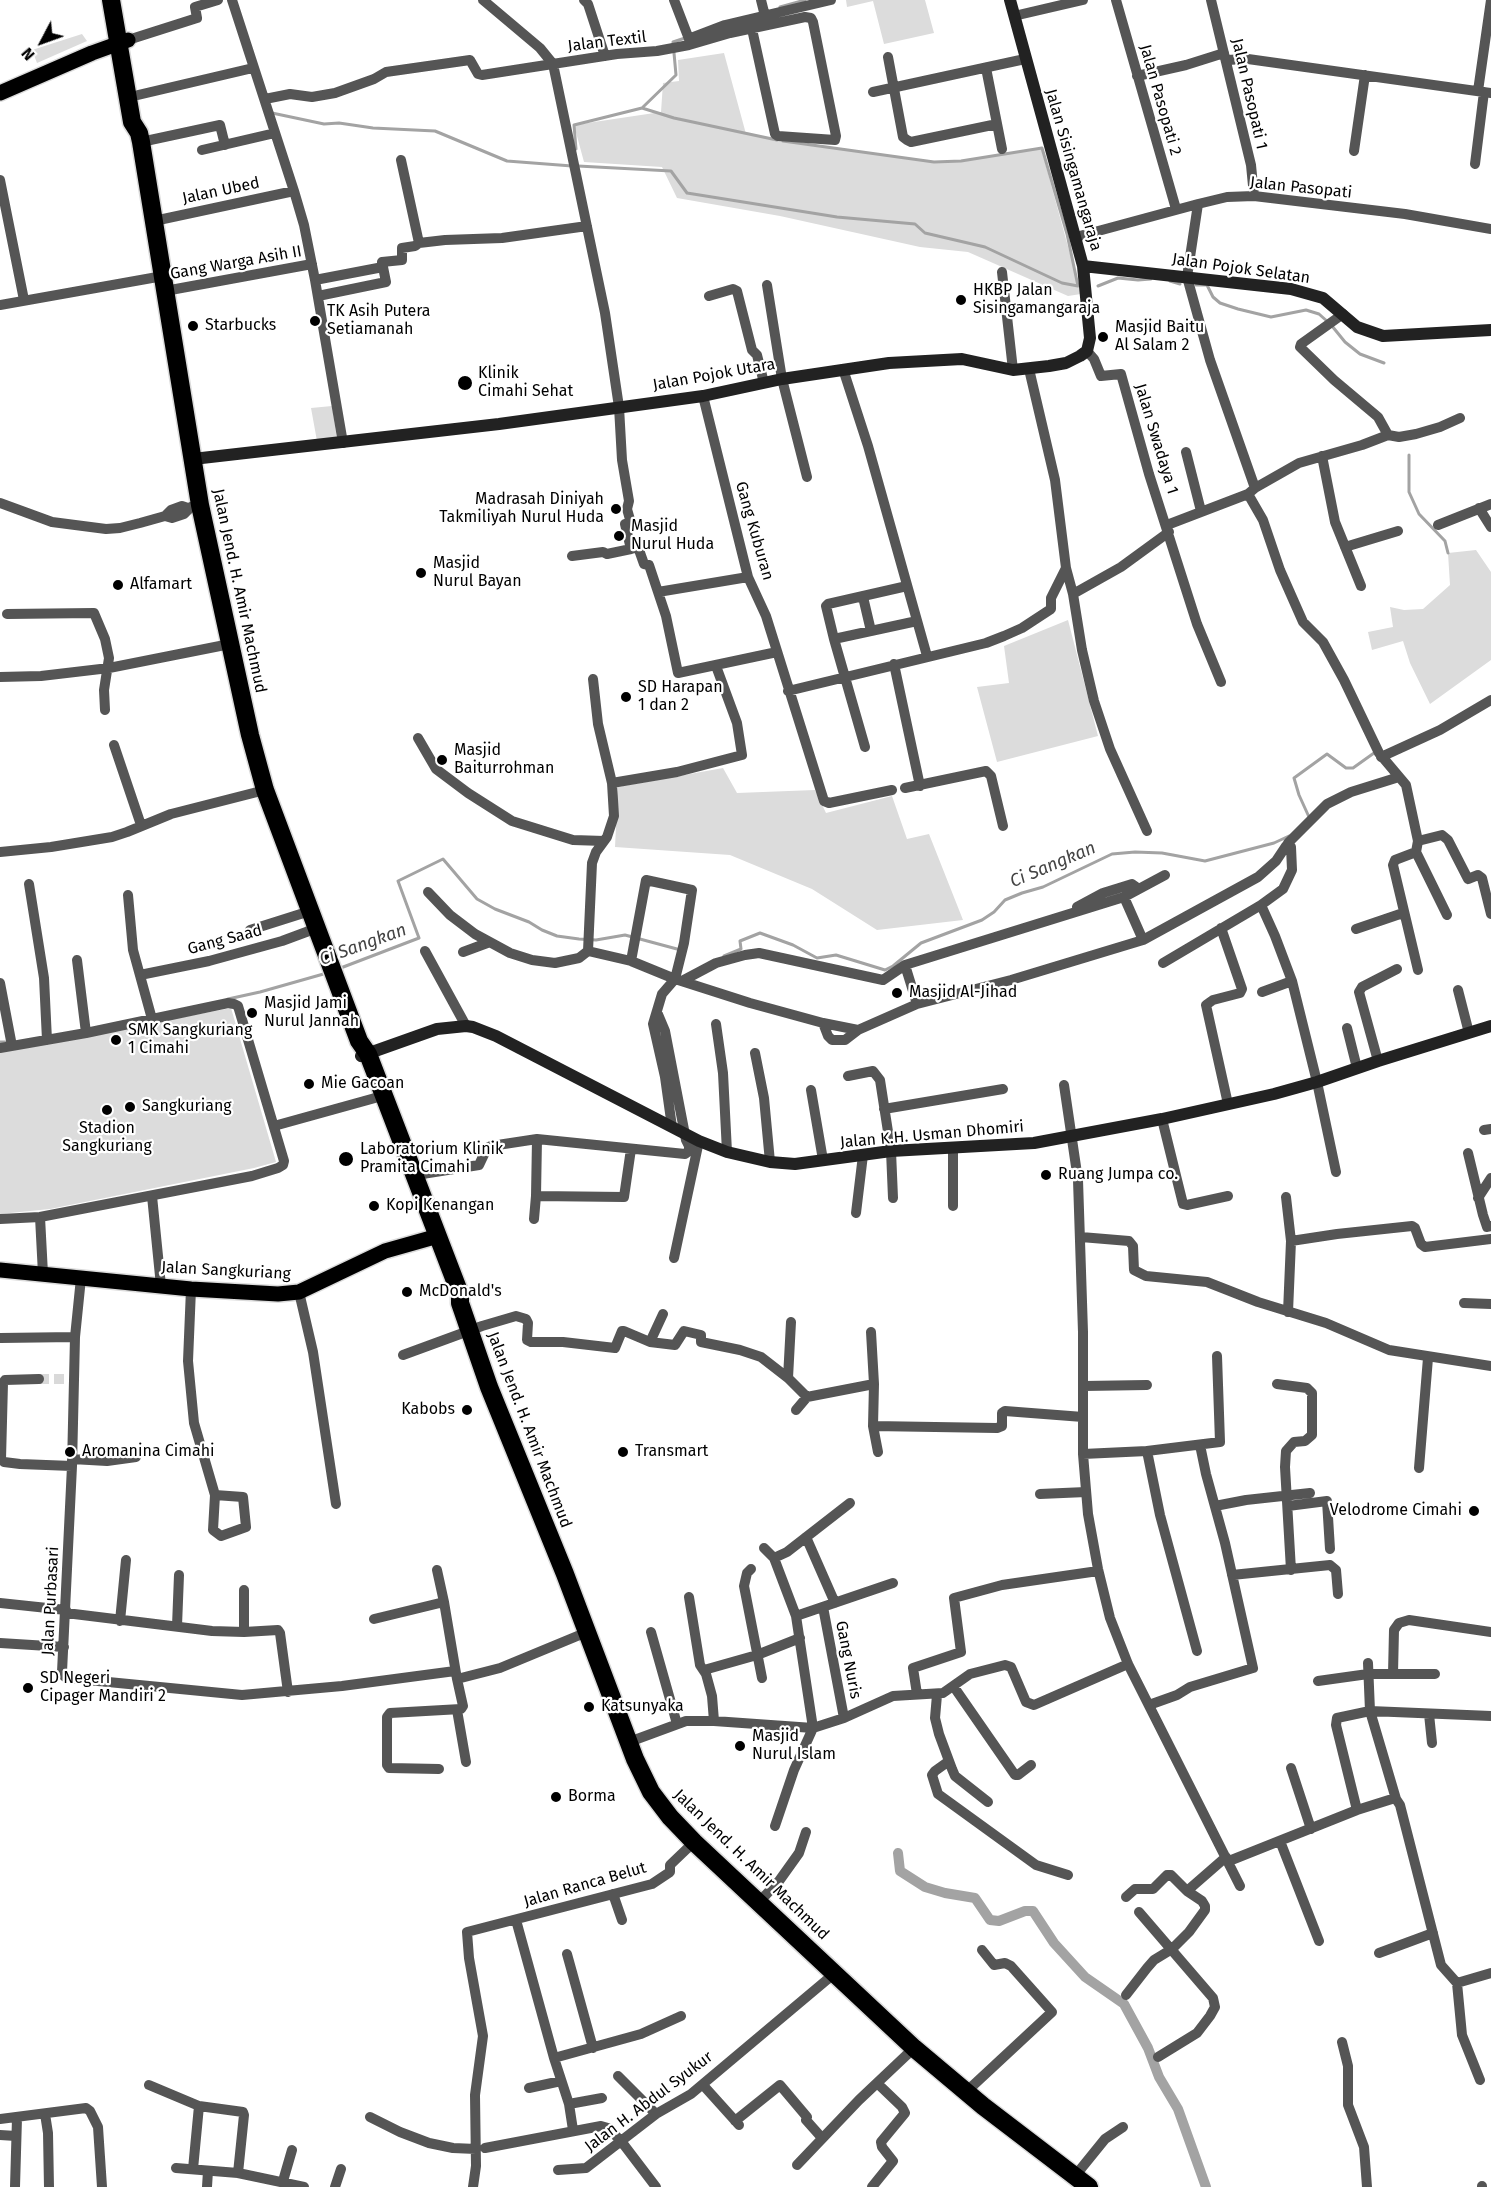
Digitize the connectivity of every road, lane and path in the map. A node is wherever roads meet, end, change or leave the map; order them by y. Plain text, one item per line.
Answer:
1 (111, 0) edge
2 (121, 0) edge
3 (218, 0) edge
4 (232, 0) edge
5 (483, 0) edge
6 (584, 0) edge
7 (674, 0) edge
8 (761, 0) edge
9 (831, 0) edge
10 (1010, 0) edge
11 (1083, 0) edge
12 (1116, 0) edge
13 (1211, 0) edge
14 (1491, 0) edge
15 (1014, 15) junction
16 (765, 16) junction
17 (752, 29) junction
18 (689, 39) junction
19 (124, 41) junction
20 (663, 50) junction
21 (605, 56) junction
22 (1225, 56) junction
23 (888, 57) dead end
24 (1025, 59) junction
25 (553, 64) junction
26 (254, 68) junction
27 (986, 68) junction
28 (1365, 75) junction
29 (1137, 76) junction
30 (894, 87) junction
31 (873, 92) dead end
32 (1484, 92) edge
33 (0, 93) edge
34 (265, 99) junction
35 (138, 117) junction
36 (997, 124) junction
37 (275, 133) junction
38 (225, 145) junction
39 (1002, 149) dead end
40 (202, 150) dead end
41 (1354, 151) dead end
42 (401, 159) dead end
43 (1475, 164) dead end
44 (0, 180) edge
45 (294, 191) junction
46 (1254, 196) junction
47 (1198, 204) junction
48 (1176, 209) junction
49 (154, 221) junction
50 (587, 226) junction
51 (1491, 229) edge
52 (1076, 237) junction
53 (419, 243) junction
54 (312, 264) junction
55 (1083, 266) junction
56 (383, 267) junction
57 (1002, 272) dead end
58 (1187, 278) junction
59 (315, 280) junction
60 (164, 284) junction
61 (767, 285) dead end
62 (318, 296) junction
63 (709, 296) dead end
64 (24, 300) junction
65 (0, 305) edge
66 (1343, 314) junction
67 (1491, 330) edge
68 (1087, 351) junction
69 (843, 369) junction
70 (1029, 369) junction
71 (1013, 370) junction
72 (782, 380) junction
73 (764, 383) junction
74 (703, 396) junction
75 (618, 407) junction
76 (1460, 418) dead end
77 (1388, 435) junction
78 (343, 443) junction
79 (1186, 452) dead end
80 (1322, 456) junction
81 (193, 459) junction
82 (807, 477) dead end
83 (1251, 491) junction
84 (0, 503) edge
85 (1491, 504) edge
86 (194, 507) junction
87 (1479, 508) junction
88 (1201, 512) junction
89 (1438, 525) dead end
90 (1491, 527) edge
91 (1168, 529) junction
92 (1398, 531) dead end
93 (1345, 548) junction
94 (631, 549) junction
95 (572, 556) dead end
96 (1066, 568) junction
97 (748, 577) junction
98 (907, 586) junction
99 (1361, 586) dead end
100 (658, 592) junction
101 (1073, 594) junction
102 (864, 597) junction
103 (7, 614) dead end
104 (917, 621) junction
105 (871, 631) junction
106 (834, 639) junction
107 (230, 644) junction
108 (777, 652) junction
109 (927, 656) junction
110 (894, 664) junction
111 (716, 666) junction
112 (109, 668) junction
113 (0, 677) edge
114 (844, 677) junction
115 (593, 679) dead end
116 (1221, 682) dead end
117 (788, 691) junction
118 (1491, 700) edge
119 (105, 710) dead end
120 (418, 738) dead end
121 (114, 745) dead end
122 (865, 747) dead end
123 (1379, 753) junction
124 (1399, 777) junction
125 (612, 783) junction
126 (920, 786) junction
127 (905, 788) dead end
128 (265, 790) junction
129 (892, 790) dead end
130 (141, 825) junction
131 (1003, 826) dead end
132 (1147, 831) dead end
133 (1418, 840) junction
134 (604, 841) junction
135 (1288, 845) junction
136 (0, 852) edge
137 (1416, 852) junction
138 (1164, 874) dead end
139 (29, 884) dead end
140 (1138, 889) junction
141 (428, 892) dead end
142 (128, 895) dead end
143 (1124, 897) junction
144 (1261, 905) junction
145 (310, 910) junction
146 (1402, 913) junction
147 (1491, 914) edge
148 (1447, 915) dead end
149 (1062, 916) junction
150 (317, 928) junction
151 (1221, 928) junction
152 (1356, 929) dead end
153 (250, 930) dead end
154 (1143, 940) junction
155 (588, 941) junction
156 (490, 942) junction
157 (425, 951) dead end
158 (463, 952) dead end
159 (77, 960) dead end
160 (631, 961) junction
161 (1163, 963) dead end
162 (905, 965) junction
163 (1397, 969) dead end
164 (1418, 970) dead end
165 (140, 975) junction
166 (679, 980) junction
167 (1292, 981) junction
168 (0, 983) edge
169 (1458, 990) dead end
170 (1262, 992) dead end
171 (917, 1004) junction
172 (657, 1012) junction
173 (151, 1017) junction
174 (716, 1024) dead end
175 (466, 1026) junction
176 (1491, 1026) edge
177 (1347, 1028) dead end
178 (86, 1033) junction
179 (1469, 1033) junction
180 (47, 1040) junction
181 (12, 1046) junction
182 (0, 1048) edge
183 (362, 1050) junction
184 (755, 1053) dead end
185 (1378, 1061) junction
186 (1357, 1068) junction
187 (848, 1076) dead end
188 (1317, 1082) junction
189 (1064, 1085) dead end
190 (1003, 1089) dead end
191 (811, 1090) dead end
192 (375, 1098) junction
193 (1228, 1104) junction
194 (884, 1109) junction
195 (1162, 1119) junction
196 (274, 1126) junction
197 (672, 1126) junction
198 (686, 1133) junction
199 (1073, 1136) junction
200 (537, 1139) junction
201 (699, 1141) junction
202 (631, 1149) junction
203 (954, 1149) junction
204 (727, 1152) junction
205 (891, 1152) junction
206 (1468, 1153) dead end
207 (863, 1155) junction
208 (823, 1160) junction
209 (770, 1162) junction
210 (1336, 1172) dead end
211 (416, 1175) junction
212 (1491, 1178) edge
213 (152, 1196) junction
214 (536, 1196) junction
215 (1228, 1196) dead end
216 (1286, 1197) dead end
217 (892, 1198) dead end
218 (1478, 1198) junction
219 (953, 1206) dead end
220 (856, 1213) dead end
221 (40, 1217) junction
222 (0, 1219) edge
223 (534, 1219) dead end
224 (1490, 1232) edge
225 (435, 1237) junction
226 (1081, 1237) junction
227 (1291, 1241) junction
228 (674, 1258) dead end
229 (0, 1270) edge
230 (43, 1274) junction
231 (81, 1278) junction
232 (161, 1286) junction
233 (191, 1289) junction
234 (299, 1292) junction
235 (1464, 1304) dead end
236 (1491, 1304) edge
237 (1288, 1312) junction
238 (663, 1314) dead end
239 (791, 1322) dead end
240 (470, 1331) junction
241 (871, 1332) dead end
242 (75, 1337) junction
243 (0, 1338) edge
244 (650, 1342) junction
245 (403, 1355) dead end
246 (1217, 1356) dead end
247 (1428, 1358) junction
248 (1491, 1366) edge
249 (788, 1378) junction
250 (39, 1379) tunnel mouth
251 (874, 1384) junction
252 (1277, 1384) dead end
253 (1147, 1385) dead end
254 (1084, 1386) junction
255 (807, 1397) junction
256 (796, 1410) dead end
257 (1083, 1417) junction
258 (873, 1426) junction
259 (1200, 1445) junction
260 (1147, 1451) junction
261 (878, 1452) dead end
262 (1083, 1454) junction
263 (136, 1457) dead end
264 (72, 1463) junction
265 (1419, 1468) dead end
266 (1086, 1492) junction
267 (1310, 1493) dead end
268 (1040, 1494) dead end
269 (215, 1495) dead end
270 (1288, 1500) junction
271 (850, 1503) dead end
272 (336, 1504) dead end
273 (1215, 1506) junction
274 (806, 1537) junction
275 (764, 1548) dead end
276 (1330, 1549) dead end
277 (774, 1558) junction
278 (126, 1560) dead end
279 (751, 1569) dead end
280 (437, 1570) dead end
281 (1292, 1570) junction
282 (1098, 1571) junction
283 (179, 1575) dead end
284 (1232, 1575) junction
285 (893, 1583) dead end
286 (244, 1590) dead end
287 (1338, 1594) dead end
288 (689, 1597) dead end
289 (444, 1602) junction
290 (0, 1603) edge
291 (835, 1603) junction
292 (823, 1607) junction
293 (66, 1611) junction
294 (796, 1616) junction
295 (374, 1619) dead end
296 (120, 1621) junction
297 (177, 1626) junction
298 (244, 1632) junction
299 (587, 1632) junction
300 (651, 1632) dead end
301 (1491, 1632) edge
302 (800, 1638) junction
303 (0, 1643) edge
304 (64, 1647) junction
305 (1197, 1651) dead end
306 (757, 1655) junction
307 (1128, 1664) junction
308 (1368, 1669) junction
309 (704, 1670) junction
310 (1393, 1674) junction
311 (1434, 1674) dead end
312 (456, 1675) junction
313 (762, 1678) dead end
314 (1318, 1681) dead end
315 (954, 1687) junction
316 (288, 1692) junction
317 (917, 1694) junction
318 (938, 1695) junction
319 (1149, 1705) junction
320 (457, 1710) junction
321 (1370, 1711) junction
322 (1429, 1714) junction
323 (1491, 1716) edge
324 (844, 1718) junction
325 (714, 1721) junction
326 (677, 1724) junction
327 (808, 1728) junction
328 (629, 1742) junction
329 (1432, 1743) dead end
330 (949, 1761) junction
331 (466, 1762) dead end
332 (1031, 1765) dead end
333 (1291, 1768) dead end
334 (439, 1769) dead end
335 (1396, 1800) junction
336 (988, 1802) dead end
337 (1357, 1810) junction
338 (775, 1826) dead end
339 (1311, 1829) junction
340 (806, 1832) dead end
341 (1281, 1841) junction
342 (694, 1842) junction
343 (1227, 1859) junction
344 (1068, 1875) dead end
345 (1240, 1886) dead end
346 (1187, 1891) junction
347 (613, 1894) junction
348 (1126, 1897) dead end
349 (759, 1902) junction
350 (1138, 1912) dead end
351 (516, 1920) junction
352 (622, 1920) dead end
353 (1433, 1934) junction
354 (1319, 1941) dead end
355 (1172, 1949) junction
356 (982, 1950) dead end
357 (1379, 1953) dead end
358 (567, 1954) dead end
359 (835, 1973) junction
360 (1491, 1973) edge
361 (1457, 1983) junction
362 (1126, 1995) dead end
363 (681, 2016) dead end
364 (1342, 2042) dead end
365 (593, 2048) junction
366 (914, 2048) junction
367 (1158, 2057) dead end
368 (554, 2058) junction
369 (618, 2076) dead end
370 (1480, 2080) dead end
371 (561, 2081) junction
372 (877, 2083) junction
373 (149, 2085) dead end
374 (703, 2085) junction
375 (529, 2088) dead end
376 (966, 2092) junction
377 (602, 2098) dead end
378 (569, 2104) junction
379 (199, 2106) junction
380 (45, 2114) junction
381 (656, 2114) junction
382 (370, 2117) dead end
383 (17, 2118) junction
384 (0, 2119) edge
385 (1123, 2127) dead end
386 (573, 2130) junction
387 (0, 2135) edge
388 (16, 2136) junction
389 (822, 2138) junction
390 (621, 2141) junction
391 (480, 2148) junction
392 (292, 2150) dead end
393 (797, 2165) dead end
394 (176, 2168) dead end
395 (193, 2169) junction
396 (341, 2169) dead end
397 (558, 2170) dead end
398 (208, 2171) junction
399 (238, 2173) junction
400 (283, 2181) junction
401 (1082, 2182) edge
402 (474, 2184) edge
403 (1364, 2185) edge
404 (15, 2187) edge
405 (49, 2187) edge
406 (102, 2187) edge
407 (207, 2187) edge
408 (304, 2187) edge
409 (335, 2187) edge
410 (657, 2187) edge
411 (872, 2187) edge

1 - 19 highway, Jalan Jend. H. Amir Machmud
2 - 19 highway, Jalan Jend. H. Amir Machmud
3 - 19 street
4 - 26 street
5 - 25 street
6 - 21 street
7 - 18 street
8 - 16 street
9 - 16 street
10 - 15 main road, Jalan Sisingamangaraja
11 - 15 street
12 - 29 street, Jalan Pasopati 2
13 - 22 street, Jalan Pasopati 1
14 - 32 street
15 - 24 main road, Jalan Sisingamangaraja
16 - 18 street
17 - 17 street
17 - 20 street
18 - 20 street
19 - 33 main road
19 - 35 highway, Jalan Jend. H. Amir Machmud
20 - 21 street, Jalan Textil
21 - 25 street, Jalan Textil
22 - 28 street
22 - 29 street
22 - 46 street, Jalan Pasopati 1
23 - 30 street
24 - 27 street
24 - 52 main road, Jalan Sisingamangaraja
25 - 34 street, Jalan Textil
25 - 50 street
26 - 34 street
26 - 35 street
27 - 30 street
27 - 36 street
28 - 32 street
28 - 41 street
29 - 48 street, Jalan Pasopati 2
30 - 31 street
30 - 36 street
32 - 43 street
34 - 37 street
35 - 38 street
35 - 49 highway, Jalan Jend. H. Amir Machmud
36 - 39 street
37 - 38 street
37 - 45 street
38 - 40 street
42 - 53 street
44 - 64 street
45 - 49 street, Jalan Ubed
45 - 54 street
46 - 47 street, Jalan Pasopati
46 - 51 street, Jalan Pasopati
47 - 48 street, Jalan Pasopati
47 - 58 street
48 - 52 street, Jalan Pasopati
49 - 60 highway, Jalan Jend. H. Amir Machmud
50 - 53 street
50 - 75 street
52 - 55 main road, Jalan Sisingamangaraja
53 - 56 street
54 - 59 street
54 - 60 street, Gang Warga Asih II
55 - 58 main road, Jalan Pojok Selatan
55 - 68 main road, Jalan Sisingamangaraja
56 - 59 street
56 - 62 street
57 - 71 street
58 - 66 main road, Jalan Pojok Selatan
58 - 83 street
59 - 62 street
60 - 64 street, Gang Warga Asih II
60 - 81 highway, Jalan Jend. H. Amir Machmud
61 - 72 street
62 - 78 street
63 - 73 street
64 - 65 street, Gang Warga Asih II
66 - 67 main road, Jalan Pojok Selatan
66 - 77 street
68 - 70 main road, Jalan Pojok Utara
68 - 91 street, Jalan Swadaya 1
69 - 71 main road, Jalan Pojok Utara
69 - 72 main road, Jalan Pojok Utara
69 - 98 street
70 - 71 main road, Jalan Pojok Utara
70 - 96 street
72 - 73 main road, Jalan Pojok Utara
72 - 82 street
73 - 74 main road, Jalan Pojok Utara
74 - 75 main road, Jalan Pojok Utara
74 - 97 street, Gang Kuburan
75 - 78 main road, Jalan Pojok Utara
75 - 94 street
76 - 77 street
77 - 80 street
78 - 81 main road, Jalan Pojok Utara
79 - 88 street
80 - 83 street
80 - 93 street
81 - 86 highway, Jalan Jend. H. Amir Machmud
83 - 88 street
83 - 123 street
84 - 86 street
85 - 87 street
86 - 107 highway, Jalan Jend. H. Amir Machmud
87 - 89 street
87 - 90 street
88 - 91 street
91 - 101 street
91 - 116 street
92 - 93 street
93 - 99 street
94 - 95 street
94 - 100 street
96 - 101 street
96 - 109 street
97 - 100 street
97 - 108 street, Gang Kuburan
98 - 102 street
98 - 104 street
100 - 111 street
101 - 132 street
102 - 105 street
102 - 106 street
103 - 112 street
104 - 105 street
104 - 109 street
105 - 106 street
106 - 114 street
107 - 112 street
107 - 128 highway, Jalan Jend. H. Amir Machmud
108 - 111 street
108 - 117 street, Gang Kuburan
109 - 110 street
110 - 114 street
110 - 126 street
111 - 125 street
112 - 113 street
112 - 119 street
114 - 117 street
114 - 122 street
115 - 125 street
117 - 129 street, Gang Kuburan
118 - 123 street
120 - 134 street
121 - 130 street
123 - 124 street
124 - 133 street
124 - 135 street
125 - 134 street
126 - 127 street
126 - 131 street
128 - 130 street
128 - 145 highway, Jalan Jend. H. Amir Machmud
130 - 136 street
133 - 137 street
133 - 147 street
134 - 155 street
135 - 144 street
135 - 154 street
137 - 146 street
137 - 148 street
138 - 140 street
139 - 180 street
140 - 143 street
140 - 149 street
141 - 156 street
142 - 165 street
143 - 149 street
143 - 154 street
144 - 151 street
144 - 167 street
145 - 150 highway, Jalan Jend. H. Amir Machmud
145 - 153 street
146 - 152 street
146 - 164 street
149 - 162 street
150 - 165 street, Gang Saad
150 - 183 highway, Jalan Jend. H. Amir Machmud
151 - 161 street
151 - 193 street
154 - 171 street
155 - 156 street
155 - 160 street
156 - 158 street
157 - 175 street
159 - 178 street
160 - 166 street
160 - 166 street
162 - 166 street
162 - 171 street
163 - 185 street
165 - 173 street
166 - 171 street
166 - 172 street
167 - 170 street
167 - 188 street
168 - 181 street
169 - 179 street
172 - 197 street
172 - 198 street
173 - 178 street
173 - 196 street
174 - 204 street
175 - 183 main road, Jalan K.H. Usman Dhomiri
175 - 197 main road, Jalan K.H. Usman Dhomiri
176 - 179 main road, Jalan K.H. Usman Dhomiri
177 - 186 street
178 - 180 street
179 - 185 main road, Jalan K.H. Usman Dhomiri
180 - 181 street
181 - 182 street
183 - 192 highway, Jalan Jend. H. Amir Machmud
183 - 211 highway, Jalan Jend. H. Amir Machmud
184 - 209 street
185 - 186 main road, Jalan K.H. Usman Dhomiri
186 - 188 main road, Jalan K.H. Usman Dhomiri
187 - 194 street
188 - 193 main road, Jalan K.H. Usman Dhomiri
188 - 210 street
189 - 199 street
190 - 194 street
191 - 208 street
192 - 196 street
192 - 225 highway, Jalan Jend. H. Amir Machmud
193 - 195 main road, Jalan K.H. Usman Dhomiri
194 - 205 street
195 - 199 main road, Jalan K.H. Usman Dhomiri
195 - 215 street
196 - 213 street
197 - 198 main road, Jalan K.H. Usman Dhomiri
198 - 201 main road, Jalan K.H. Usman Dhomiri
198 - 202 street
199 - 203 main road, Jalan K.H. Usman Dhomiri
199 - 226 street
200 - 202 street
200 - 211 street
200 - 214 street
201 - 204 main road, Jalan K.H. Usman Dhomiri
201 - 228 street
202 - 214 street
203 - 205 main road, Jalan K.H. Usman Dhomiri
203 - 219 street
204 - 209 main road, Jalan K.H. Usman Dhomiri
205 - 207 main road, Jalan K.H. Usman Dhomiri
205 - 217 street
206 - 218 street
207 - 208 main road, Jalan K.H. Usman Dhomiri
207 - 220 street
208 - 209 main road, Jalan K.H. Usman Dhomiri
211 - 225 highway, Jalan Jend. H. Amir Machmud
212 - 218 street
213 - 221 street
213 - 232 street
214 - 223 street
216 - 227 street
218 - 224 street
221 - 222 street
221 - 230 street
224 - 227 street
225 - 234 main road, Jalan Sangkuriang
225 - 240 highway, Jalan Jend. H. Amir Machmud
226 - 237 street
226 - 254 street
227 - 237 street
229 - 230 main road, Jalan Sangkuriang
230 - 231 main road, Jalan Sangkuriang
231 - 232 main road, Jalan Sangkuriang
231 - 242 street, Jalan Purbasari
232 - 233 main road, Jalan Sangkuriang
233 - 234 main road, Jalan Sangkuriang
233 - 269 street
234 - 272 street
235 - 236 street
237 - 247 street
238 - 244 street
239 - 249 street
240 - 244 street
240 - 245 street
240 - 299 highway, Jalan Jend. H. Amir Machmud
241 - 251 street
242 - 243 street
242 - 264 street, Jalan Purbasari
244 - 249 street
246 - 259 street
247 - 248 street
247 - 265 street
249 - 255 street
250 - 264 street
251 - 255 street
251 - 258 street
252 - 270 street
253 - 254 street
254 - 257 street
255 - 256 street
257 - 258 street
257 - 262 street
258 - 261 street
259 - 260 street
259 - 273 street
260 - 262 street
260 - 305 street
262 - 266 street
263 - 264 street
264 - 293 street, Jalan Purbasari
266 - 268 street
266 - 282 street
267 - 270 street
270 - 273 street
270 - 276 street
270 - 281 street
271 - 274 street
273 - 284 street
274 - 277 street
274 - 291 street
275 - 277 street
277 - 294 street
278 - 296 street
279 - 306 street
280 - 289 street
281 - 284 street
281 - 287 street
282 - 307 street
282 - 317 street
283 - 297 street
284 - 319 street
285 - 291 street
286 - 298 street
288 - 309 street
289 - 295 street
289 - 312 street
290 - 293 street
291 - 292 street
292 - 294 street
292 - 324 street, Gang Nuris
293 - 296 street
293 - 304 street, Jalan Purbasari
294 - 302 street
296 - 297 street
297 - 298 street
298 - 316 street
299 - 312 street, Jalan Purbasari
299 - 328 highway, Jalan Jend. H. Amir Machmud
300 - 326 street
301 - 310 street
302 - 306 street
302 - 327 street
303 - 304 street
304 - 316 street, Jalan Purbasari
306 - 309 street
306 - 313 street
307 - 315 street
307 - 319 street
308 - 310 street
308 - 314 street
308 - 321 street
309 - 325 street
310 - 311 street
312 - 316 street, Jalan Purbasari
312 - 320 street
315 - 318 street
315 - 332 street
317 - 318 street
317 - 324 street
318 - 330 street
319 - 343 street
320 - 331 street
320 - 334 street
321 - 322 street
321 - 335 street
321 - 337 street
322 - 323 street
322 - 329 street
324 - 327 street
325 - 326 street
325 - 327 street
326 - 328 street
327 - 338 street
328 - 342 highway, Jalan Jend. H. Amir Machmud
330 - 336 street
330 - 344 street
333 - 339 street
335 - 337 street
335 - 353 street
337 - 339 street
339 - 341 street
340 - 349 street
341 - 343 street
341 - 354 street
342 - 347 street, Jalan Ranca Belut
342 - 349 highway, Jalan Jend. H. Amir Machmud
343 - 345 street
343 - 346 street
346 - 348 street
346 - 355 street
347 - 351 street, Jalan Ranca Belut
347 - 352 street
349 - 359 highway, Jalan Jend. H. Amir Machmud
350 - 355 street
351 - 368 street
351 - 391 street, Jalan Ranca Belut
353 - 357 street
353 - 361 street
355 - 362 street
355 - 367 street
356 - 376 street
358 - 365 street
359 - 366 highway, Jalan Jend. H. Amir Machmud
359 - 374 street, Jalan H. Abdul Syukur
360 - 361 street
361 - 370 street
363 - 365 street
364 - 403 street
365 - 368 street
366 - 372 street
366 - 376 highway, Jalan Jend. H. Amir Machmud
368 - 371 street
369 - 381 street
371 - 375 street
371 - 378 street
372 - 389 street
372 - 411 street
373 - 379 street
374 - 381 street, Jalan H. Abdul Syukur
374 - 389 street
376 - 401 highway, Jalan Jend. H. Amir Machmud
377 - 378 street
378 - 386 street
379 - 395 street
379 - 399 street
380 - 383 street
380 - 405 street
380 - 406 street
381 - 390 street, Jalan H. Abdul Syukur
382 - 391 street
383 - 384 street
383 - 388 street
385 - 401 street
386 - 390 street
386 - 391 street
387 - 388 street
388 - 404 street
389 - 393 street
390 - 397 street, Jalan H. Abdul Syukur
390 - 410 street
391 - 402 street
392 - 400 street
394 - 395 street
395 - 398 street
396 - 409 street
398 - 399 street
398 - 407 street
399 - 400 street
400 - 408 street

